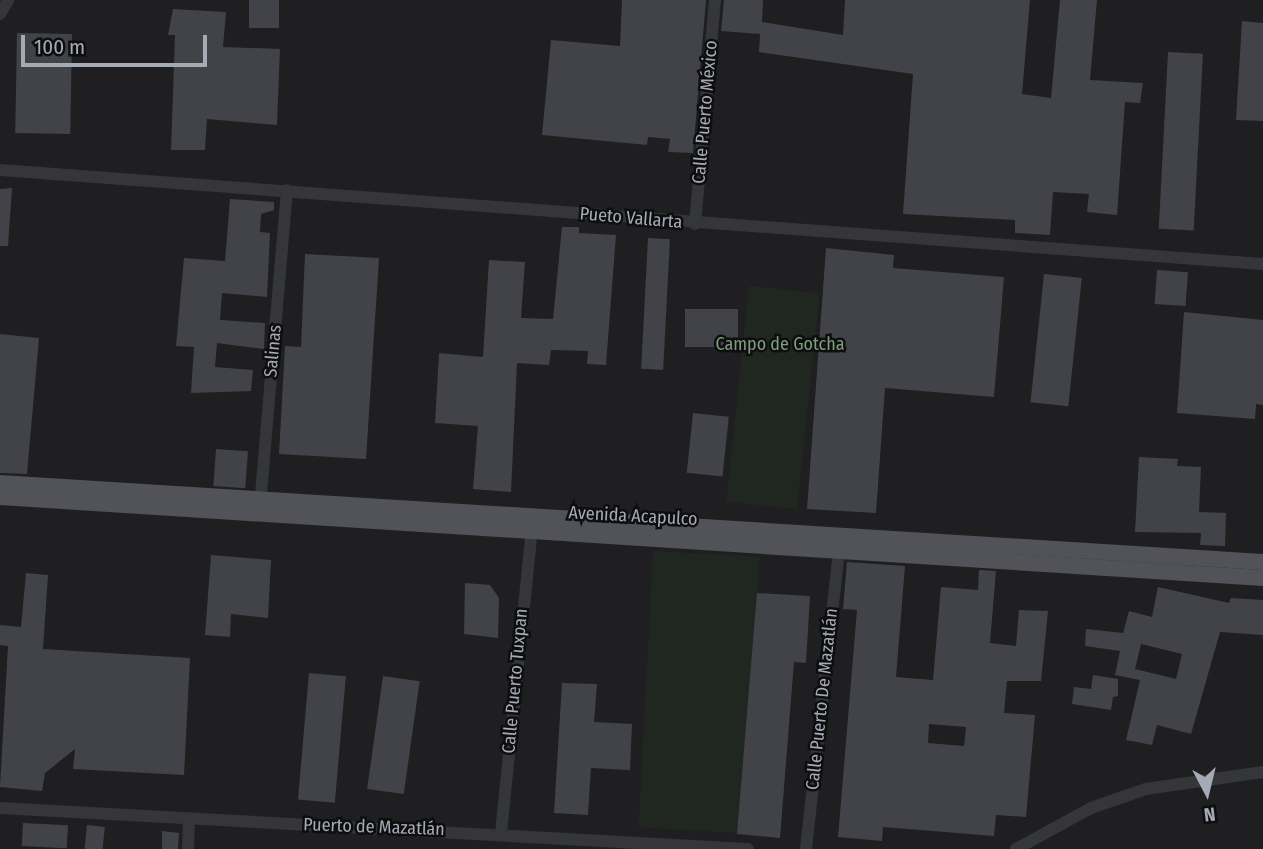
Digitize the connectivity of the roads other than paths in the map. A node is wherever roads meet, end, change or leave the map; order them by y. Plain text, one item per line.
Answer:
1 (8, 0) edge
2 (715, 0) edge
3 (0, 14) edge
4 (0, 170) edge
5 (287, 190) junction
6 (695, 223) junction
7 (1263, 264) edge
8 (0, 483) edge
9 (0, 497) edge
10 (260, 505) junction
11 (532, 530) junction
12 (839, 549) junction
13 (1263, 562) edge
14 (1263, 578) edge
15 (1263, 772) edge
16 (0, 807) edge
17 (189, 820) junction
18 (501, 833) junction
19 (1042, 833) junction
20 (188, 849) edge
21 (748, 849) edge
22 (806, 849) edge
23 (1016, 849) edge
24 (1037, 849) edge

1 - 3 street
2 - 6 street, Calle Puerto México
4 - 5 street, Pueto Vallarta
5 - 6 street, Pueto Vallarta
5 - 10 street, Salinas
6 - 7 street, Pueto Vallarta
8 - 10 main road, Avenida Acapulco
9 - 10 main road, Avenida Acapulco
10 - 11 main road, Avenida Acapulco
10 - 13 main road, Avenida Acapulco
11 - 12 main road, Avenida Acapulco
11 - 18 street, Calle Puerto Tuxpan
12 - 14 main road, Avenida Acapulco
12 - 22 street, Calle Puerto De Mazatlán
15 - 19 street
16 - 17 street, Puerto de Mazatlán
17 - 18 street, Puerto de Mazatlán
17 - 20 street
18 - 21 street, Puerto de Mazatlán
19 - 23 street
19 - 24 street

